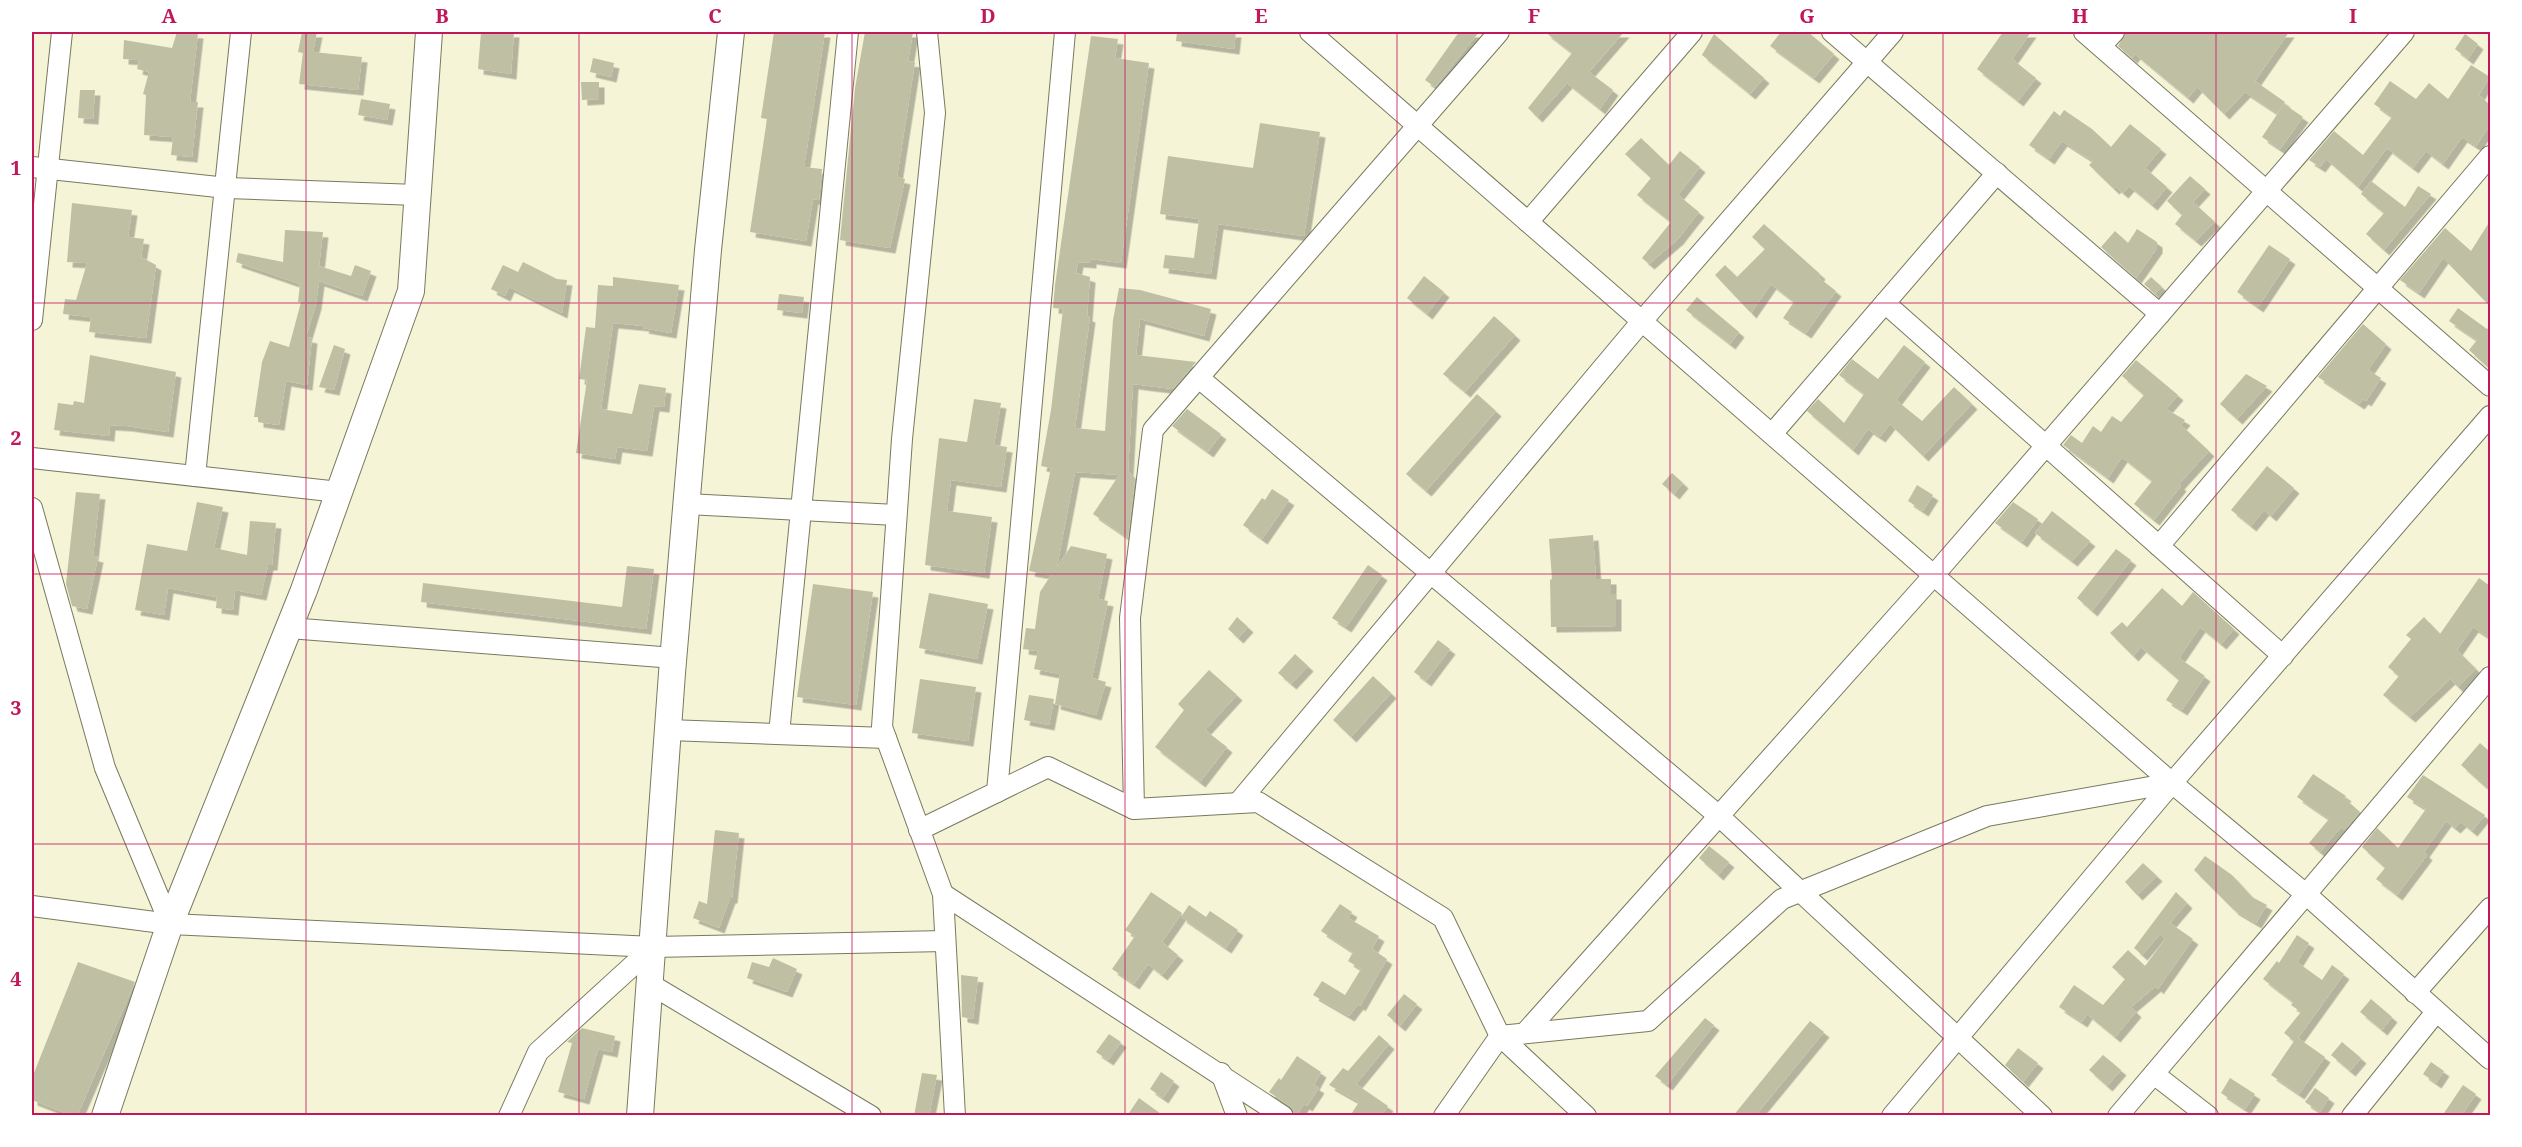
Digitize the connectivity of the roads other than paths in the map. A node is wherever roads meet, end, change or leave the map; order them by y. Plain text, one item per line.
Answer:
1 (62, 32) edge
2 (241, 32) edge
3 (429, 32) edge
4 (731, 32) edge
5 (848, 32) edge
6 (927, 32) edge
7 (1065, 32) edge
8 (1310, 32) edge
9 (1499, 32) edge
10 (1692, 32) edge
11 (1832, 32) edge
12 (1893, 32) edge
13 (2084, 32) edge
14 (2404, 32) edge
15 (2108, 39) edge
16 (1867, 61) junction
17 (1418, 126) junction
18 (2490, 156) edge
19 (40, 168) edge
20 (1997, 174) junction
21 (226, 188) junction
22 (2267, 190) junction
23 (417, 195) junction
24 (1528, 222) junction
25 (2379, 288) junction
26 (1885, 303) junction
27 (2160, 314) junction
28 (32, 320) edge
29 (1642, 321) junction
30 (1199, 378) junction
31 (2490, 386) edge
32 (2490, 416) edge
33 (1772, 434) junction
34 (2046, 446) junction
35 (32, 458) edge
36 (195, 476) junction
37 (339, 492) junction
38 (687, 504) junction
39 (32, 508) edge
40 (801, 510) junction
41 (896, 515) junction
42 (2159, 546) junction
43 (1430, 573) junction
44 (1934, 575) junction
45 (289, 628) junction
46 (2283, 656) junction
47 (674, 658) junction
48 (2490, 677) edge
49 (668, 730) junction
50 (779, 734) junction
51 (886, 738) junction
52 (2172, 783) junction
53 (997, 792) junction
54 (1238, 803) junction
55 (1134, 809) junction
56 (1719, 816) junction
57 (919, 830) junction
58 (1800, 891) junction
59 (943, 894) junction
60 (2308, 896) junction
61 (32, 906) edge
62 (2490, 908) edge
63 (170, 924) junction
64 (945, 941) junction
65 (652, 947) junction
66 (650, 984) junction
67 (2415, 993) junction
68 (2436, 1012) junction
69 (1525, 1034) junction
70 (1500, 1036) junction
71 (1958, 1038) junction
72 (2490, 1059) edge
73 (1221, 1073) junction
74 (2154, 1074) junction
75 (105, 1116) edge
76 (509, 1116) edge
77 (640, 1116) edge
78 (871, 1116) edge
79 (955, 1116) edge
80 (1237, 1116) edge
81 (1283, 1116) edge
82 (1444, 1116) edge
83 (1586, 1116) edge
84 (1892, 1116) edge
85 (2042, 1116) edge
86 (2118, 1116) edge
87 (2208, 1116) edge
88 (2352, 1116) edge

1 - 19 street
2 - 21 street
3 - 23 street
4 - 38 street
5 - 40 street
6 - 41 street
7 - 53 street
8 - 17 street
9 - 17 street
10 - 24 street
11 - 16 street
12 - 16 street
13 - 15 street
14 - 22 street
15 - 22 street
16 - 20 street
16 - 29 street
17 - 24 street
17 - 30 street
18 - 25 street
19 - 21 street
19 - 28 street
20 - 26 street
20 - 27 street
21 - 23 street
21 - 36 street
22 - 25 street
22 - 27 street
23 - 37 street
24 - 29 street
25 - 31 street
25 - 42 street
26 - 33 street
26 - 34 street
27 - 34 street
29 - 33 street
29 - 43 street
30 - 43 street
30 - 55 street
32 - 46 street
33 - 44 street
34 - 42 street
34 - 44 street
35 - 36 street
36 - 37 street
37 - 45 street
38 - 40 street
38 - 47 street
39 - 63 street
40 - 41 street
40 - 50 street
41 - 51 street
42 - 46 street
43 - 54 street
43 - 56 street
44 - 52 street
44 - 56 street
45 - 47 street
45 - 63 street
46 - 52 street
47 - 49 street
48 - 60 street
49 - 50 street
49 - 65 street
50 - 51 street
51 - 57 street
52 - 58 street
52 - 60 street
52 - 71 street
53 - 55 street
53 - 57 street
54 - 55 street
54 - 70 street
56 - 58 street
56 - 69 street
57 - 59 street
58 - 69 street
58 - 71 street
59 - 64 street
59 - 73 street
60 - 67 street
60 - 74 street
61 - 63 street
62 - 67 street
63 - 65 street
63 - 75 street
64 - 65 street
64 - 79 street
65 - 66 street
65 - 76 street
66 - 77 street
66 - 78 street
67 - 68 street
68 - 72 street
68 - 88 street
69 - 70 street
70 - 82 street
70 - 83 street
71 - 84 street
71 - 85 street
73 - 80 street
73 - 81 street
74 - 86 street
74 - 87 street

